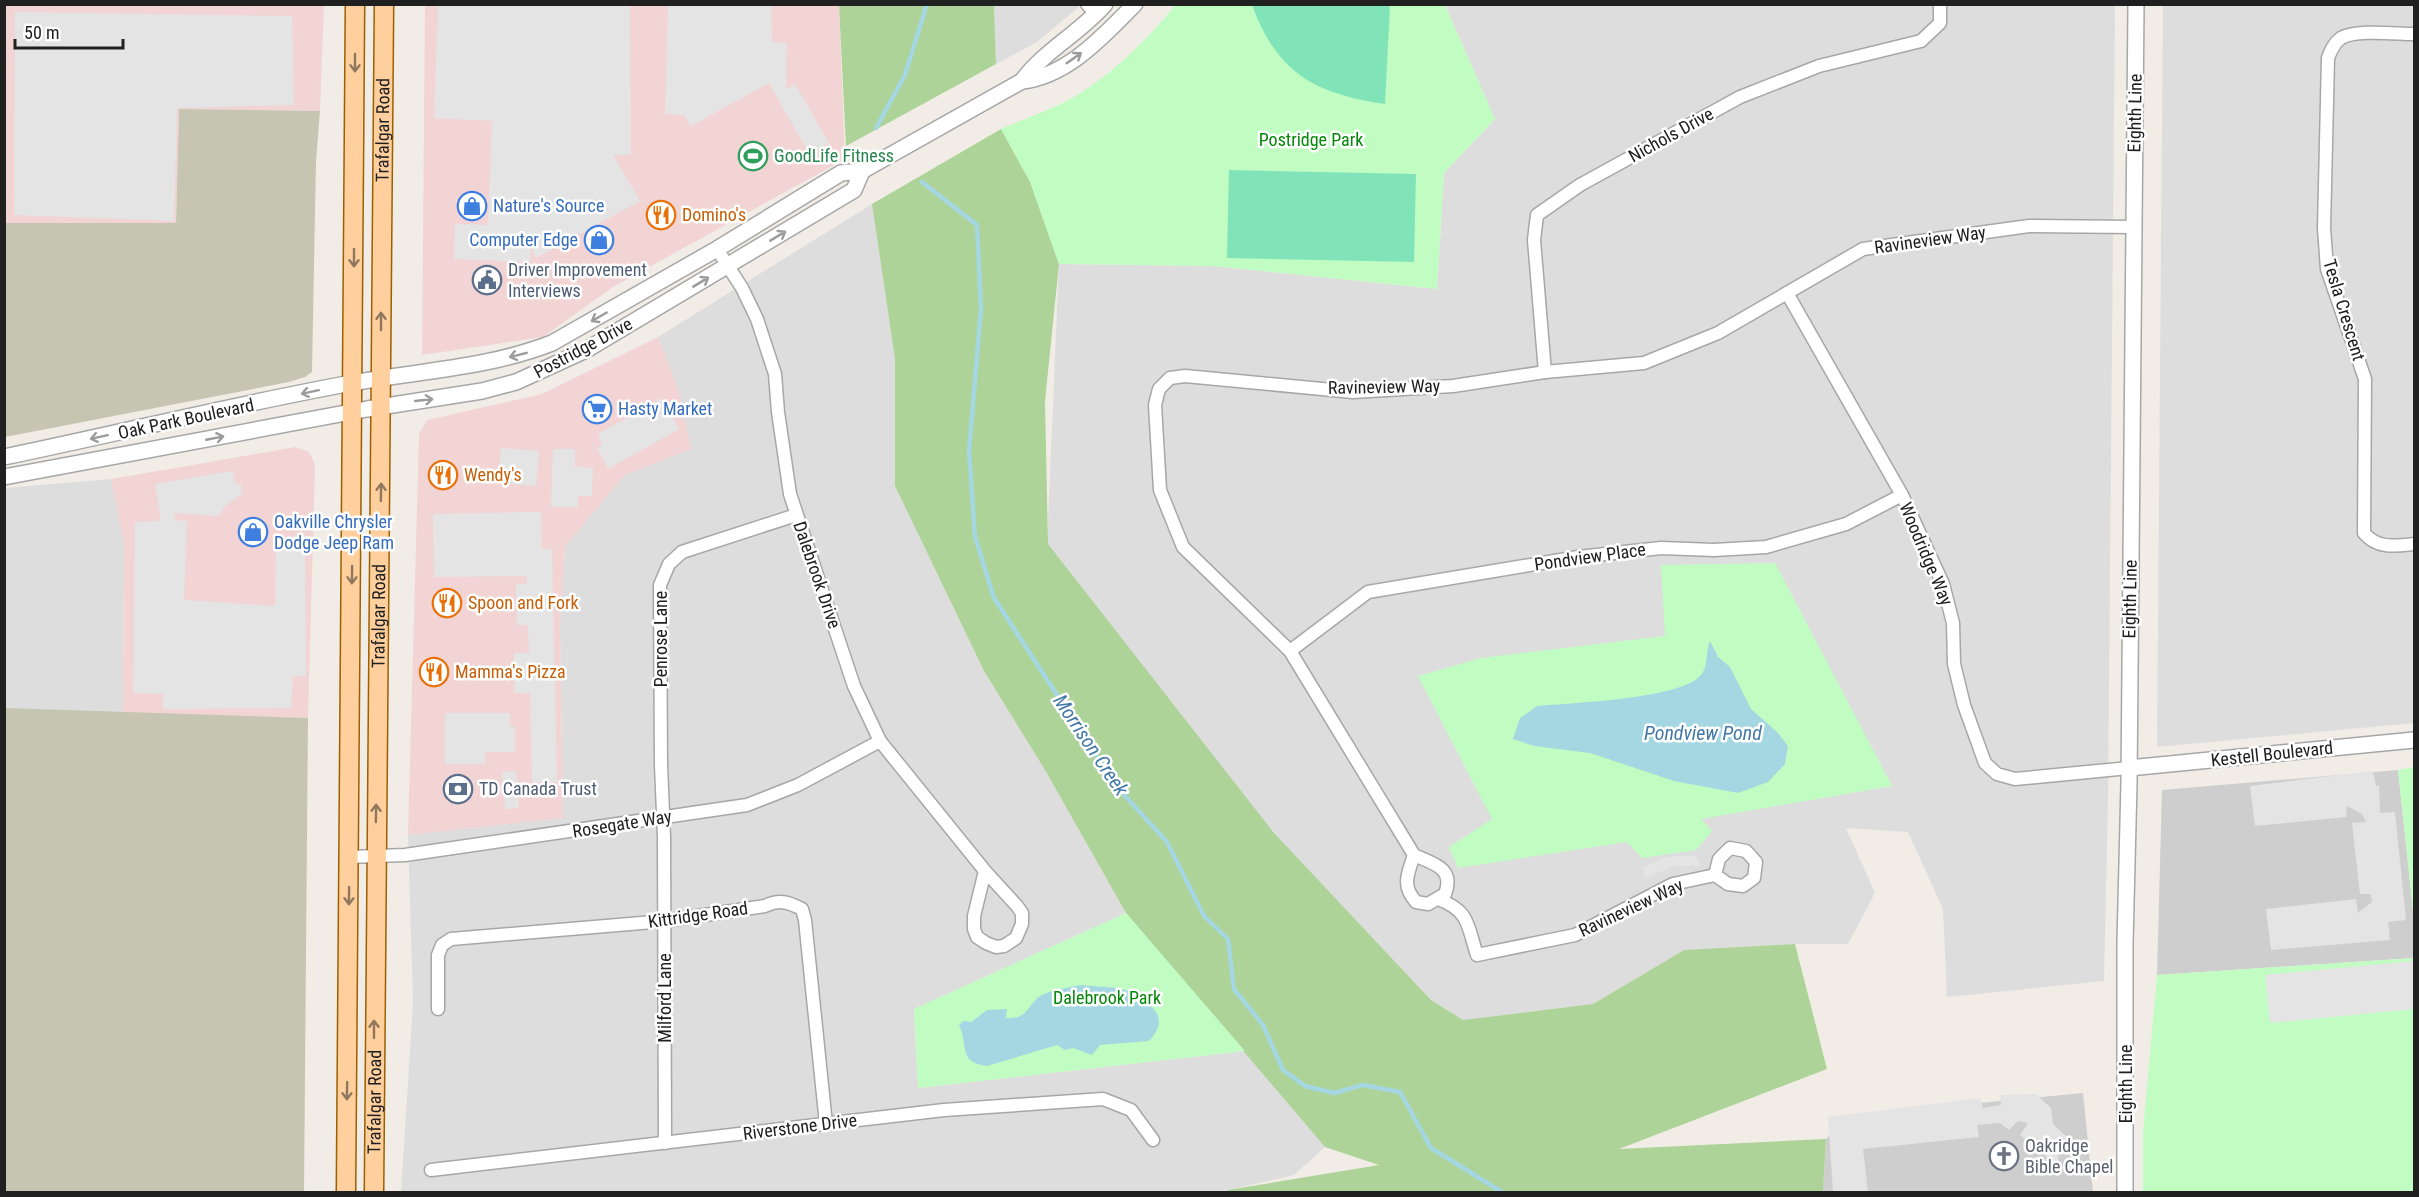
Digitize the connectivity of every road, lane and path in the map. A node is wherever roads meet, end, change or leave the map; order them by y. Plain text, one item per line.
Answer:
1 (355, 4) edge
2 (384, 4) edge
3 (1135, 4) edge
4 (1940, 4) edge
5 (2136, 4) edge
6 (1096, 8) edge
7 (2415, 34) edge
8 (1022, 81) junction
9 (862, 171) junction
10 (2134, 227) junction
11 (717, 249) junction
12 (728, 266) junction
13 (1787, 293) junction
14 (1545, 372) junction
15 (367, 381) junction
16 (367, 409) junction
17 (4, 457) edge
18 (4, 477) edge
19 (1902, 495) junction
20 (796, 515) junction
21 (2415, 544) edge
22 (1290, 651) junction
23 (2415, 740) edge
24 (880, 741) junction
25 (2129, 768) junction
26 (664, 817) junction
27 (1414, 855) junction
28 (375, 856) junction
29 (349, 857) junction
30 (985, 871) junction
31 (1715, 875) dead end
32 (1438, 899) junction
33 (665, 921) junction
34 (438, 1009) dead end
35 (826, 1124) junction
36 (1153, 1140) dead end
37 (665, 1143) junction
38 (431, 1170) dead end
39 (346, 1192) edge
40 (374, 1192) edge
41 (2125, 1192) edge

1 -> 15 main road, Trafalgar Road
15 -> 2 main road, Trafalgar Road
8 -> 3 street, Postridge Drive
4 - 14 street, Nichols Drive
5 - 10 street, Eighth Line
6 - 8 street, Postridge Drive
7 - 21 street, Tesla Crescent
8 - 9 street, Postridge Drive
9 - 11 street, Postridge Drive
12 -> 9 street, Postridge Drive
10 - 13 street, Ravineview Way
10 - 25 street, Eighth Line
11 - 12 street, Dalebrook Drive
11 -> 15 street, Postridge Drive
16 -> 12 street, Postridge Drive
12 - 20 street, Dalebrook Drive
13 - 14 street, Ravineview Way
13 - 19 street, Woodridge Way
14 - 22 street, Ravineview Way
15 - 16 main road, Trafalgar Road
15 - 16 main road, Trafalgar Road
15 -> 17 street, Oak Park Boulevard
18 -> 16 street, Oak Park Boulevard
28 -> 16 main road, Trafalgar Road
16 -> 29 main road, Trafalgar Road
19 - 22 street, Pondview Place
19 - 25 street, Woodridge Way
20 - 24 street, Dalebrook Drive
20 - 26 street, Penrose Lane
22 - 27 street, Ravineview Way
23 - 25 street, Kestell Boulevard
24 - 26 street, Rosegate Way
24 - 30 street, Dalebrook Drive
25 - 41 street, Eighth Line
26 - 28 street, Rosegate Way
26 - 33 street, Milford Lane
27 - 32 street
27 - 32 street, Ravineview Way
28 - 29 street, Rosegate Way
40 -> 28 main road, Trafalgar Road
29 -> 39 main road, Trafalgar Road
30 - 30 street, Dalebrook Drive
31 - 32 street, Ravineview Way
33 - 34 street, Kittridge Road
33 - 35 street, Kittridge Road
33 - 37 street, Milford Lane
35 - 36 street, Riverstone Drive
35 - 37 street, Riverstone Drive
37 - 38 street, Riverstone Drive

